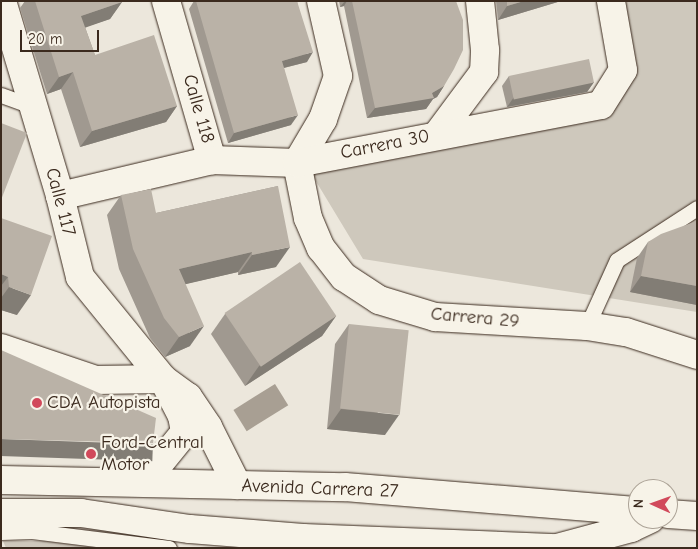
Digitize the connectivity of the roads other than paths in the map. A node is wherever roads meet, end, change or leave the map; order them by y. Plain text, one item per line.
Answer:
1 (2, 1) edge
2 (166, 1) edge
3 (321, 1) edge
4 (480, 1) edge
5 (611, 1) edge
6 (1, 95) edge
7 (32, 106) junction
8 (437, 134) junction
9 (303, 155) junction
10 (212, 160) junction
11 (60, 196) junction
12 (697, 208) edge
13 (587, 326) junction
14 (1, 348) edge
15 (697, 355) edge
16 (163, 379) junction
17 (1, 480) edge
18 (145, 481) junction
19 (237, 485) junction
20 (628, 510) edge
21 (1, 513) edge
22 (678, 515) edge
23 (697, 516) edge
24 (628, 529) edge
25 (1, 532) edge
26 (169, 548) edge
27 (557, 548) edge

1 - 7 main road, Calle 117
2 - 10 main road, Calle 118
3 - 9 main road
4 - 8 main road
5 - 8 main road, Carrera 30
6 - 7 lane
7 - 11 main road, Calle 117
8 - 9 main road, Carrera 30
9 - 10 main road, Carrera 30
9 - 13 main road, Carrera 29
10 - 11 main road, Carrera 30
11 - 16 main road, Calle 117
12 - 13 lane
13 - 15 main road, Carrera 29
14 - 16 main road
16 - 18 main road
16 - 19 main road
17 - 18 main road, Avenida Carrera 27
18 - 19 main road, Avenida Carrera 27
19 - 20 main road, Avenida Carrera 27
21 - 27 main road
22 - 23 main road
24 - 27 main road
25 - 26 lane

